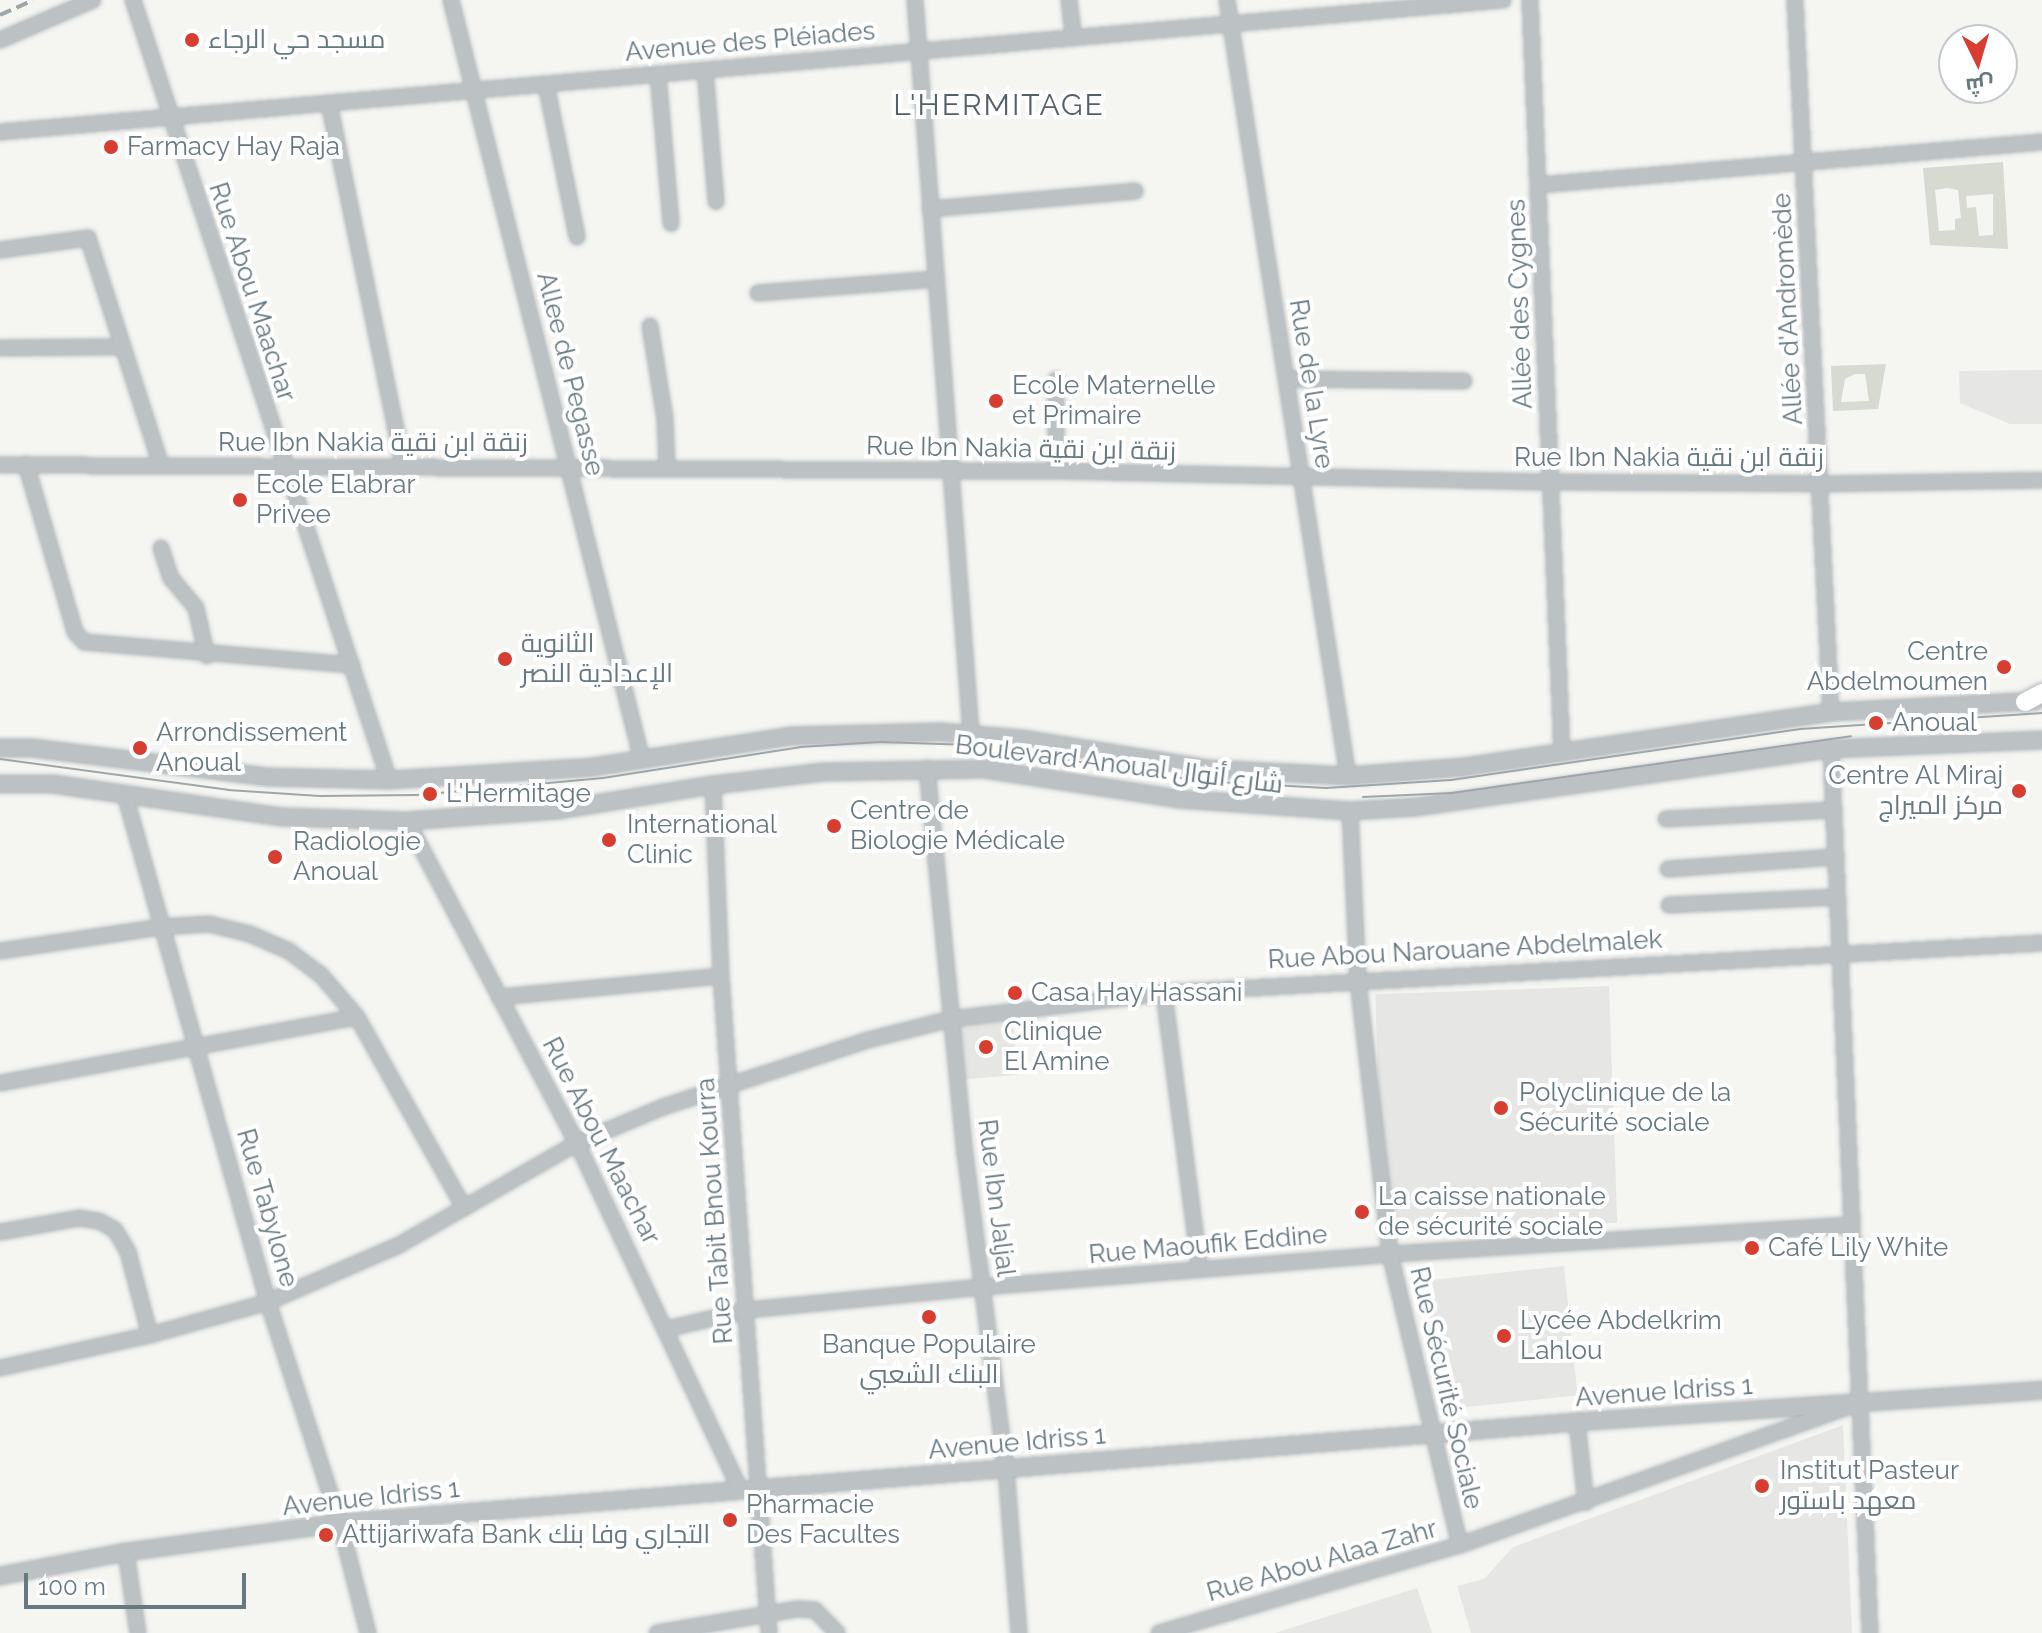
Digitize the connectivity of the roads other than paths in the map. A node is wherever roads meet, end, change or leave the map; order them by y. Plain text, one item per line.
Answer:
1 (93, 0) edge
2 (133, 0) edge
3 (451, 0) edge
4 (915, 0) edge
5 (1069, 0) edge
6 (1227, 0) edge
7 (1503, 0) edge
8 (1530, 0) edge
9 (1795, 0) edge
10 (1373, 6) edge
11 (1231, 24) junction
12 (1074, 38) junction
13 (0, 40) edge
14 (920, 51) junction
15 (705, 70) junction
16 (658, 74) junction
17 (546, 84) junction
18 (474, 91) junction
19 (329, 103) junction
20 (171, 117) junction
21 (0, 132) edge
22 (2042, 142) edge
23 (1805, 162) junction
24 (1539, 185) junction
25 (1135, 191) dead end
26 (716, 202) dead end
27 (930, 209) junction
28 (671, 223) dead end
29 (577, 237) dead end
30 (0, 250) edge
31 (936, 279) junction
32 (758, 293) dead end
33 (650, 326) dead end
34 (123, 347) junction
35 (0, 348) edge
36 (1286, 379) junction
37 (1056, 380) dead end
38 (1464, 381) dead end
39 (26, 464) junction
40 (0, 465) edge
41 (161, 466) junction
42 (568, 466) junction
43 (404, 467) junction
44 (667, 467) junction
45 (284, 469) junction
46 (1056, 471) junction
47 (951, 472) junction
48 (1301, 478) junction
49 (2042, 480) edge
50 (1552, 482) junction
51 (1820, 484) junction
52 (161, 548) dead end
53 (207, 656) junction
54 (352, 665) junction
55 (2042, 693) edge
56 (2033, 702) edge
57 (1831, 712) junction
58 (971, 733) junction
59 (2042, 740) edge
60 (0, 748) edge
61 (1831, 749) junction
62 (1562, 751) junction
63 (642, 760) junction
64 (927, 768) junction
65 (1348, 776) junction
66 (389, 780) junction
67 (0, 784) edge
68 (713, 785) junction
69 (125, 795) junction
70 (1833, 810) junction
71 (1350, 811) junction
72 (1666, 819) dead end
73 (407, 821) junction
74 (1835, 857) junction
75 (1668, 869) dead end
76 (1837, 897) junction
77 (1669, 905) dead end
78 (160, 927) junction
79 (2042, 943) edge
80 (0, 951) edge
81 (1839, 952) junction
82 (721, 976) junction
83 (1358, 981) junction
84 (1164, 993) junction
85 (499, 997) junction
86 (357, 1017) junction
87 (951, 1019) junction
88 (196, 1047) junction
89 (0, 1083) edge
90 (729, 1084) junction
91 (577, 1143) junction
92 (464, 1208) junction
93 (1851, 1225) junction
94 (0, 1232) edge
95 (1390, 1254) junction
96 (1200, 1269) junction
97 (983, 1287) junction
98 (268, 1302) junction
99 (747, 1310) junction
100 (667, 1329) junction
101 (150, 1335) junction
102 (0, 1368) edge
103 (2042, 1390) edge
104 (1859, 1403) junction
105 (1577, 1422) junction
106 (1432, 1435) junction
107 (1006, 1468) junction
108 (761, 1488) junction
109 (740, 1489) junction
110 (1586, 1503) junction
111 (340, 1523) junction
112 (1460, 1545) junction
113 (126, 1552) junction
114 (0, 1576) edge
115 (767, 1611) junction
116 (138, 1633) edge
117 (368, 1633) edge
118 (657, 1633) edge
119 (769, 1633) edge
120 (837, 1633) edge
121 (1019, 1633) edge
122 (1159, 1633) edge
123 (1870, 1633) edge

1 - 13 street
2 - 20 street, Rue Abou Maachar
3 - 18 street, Allee de Pegasse
4 - 14 street
5 - 12 street
6 - 11 street, Rue de la Lyre
7 - 10 street, Avenue des Pléiades
8 - 24 street, Allée des Cygnes
9 - 23 street, Allée d'Andromède
10 - 11 street, Avenue des Pléiades
11 - 12 street, Avenue des Pléiades
11 - 36 street, Rue de la Lyre
12 - 14 street, Avenue des Pléiades
14 - 15 street, Avenue des Pléiades
14 - 27 street
15 - 16 street, Avenue des Pléiades
15 - 26 street
16 - 17 street, Avenue des Pléiades
16 - 28 street
17 - 18 street, Avenue des Pléiades
17 - 29 street
18 - 19 street, Avenue des Pléiades
18 - 42 street, Allee de Pegasse
19 - 20 street, Avenue des Pléiades
19 - 43 street
20 - 21 street, Avenue des Pléiades
20 - 45 street, Rue Abou Maachar
22 - 23 street
23 - 24 street
23 - 51 street, Allée d'Andromède
24 - 50 street, Allée des Cygnes
25 - 27 street
27 - 31 street
30 - 34 street
31 - 32 street
31 - 47 street
33 - 44 street
34 - 35 street
34 - 41 street
36 - 38 street
36 - 48 street, Rue de la Lyre
37 - 46 street
39 - 40 street, Rue Ibn Nakia زنقة ابن نقية
39 - 41 street, Rue Ibn Nakia زنقة ابن نقية
39 - 53 street
41 - 45 street, Rue Ibn Nakia زنقة ابن نقية
42 - 43 street, Rue Ibn Nakia زنقة ابن نقية
42 - 44 street, Rue Ibn Nakia زنقة ابن نقية
42 - 63 street, Allee de Pegasse
43 - 45 street, Rue Ibn Nakia زنقة ابن نقية
44 - 47 street, Rue Ibn Nakia زنقة ابن نقية
45 - 54 street, Rue Abou Maachar
46 - 47 street, Rue Ibn Nakia زنقة ابن نقية
46 - 48 street, Rue Ibn Nakia زنقة ابن نقية
47 - 58 street
48 - 50 street, Rue Ibn Nakia زنقة ابن نقية
48 - 65 street, Rue de la Lyre
49 - 51 street, Rue Ibn Nakia زنقة ابن نقية
50 - 51 street, Rue Ibn Nakia زنقة ابن نقية
50 - 62 street, Allée des Cygnes
51 - 57 street, Allée d'Andromède
52 - 53 street
53 - 54 street
54 - 66 street, Rue Abou Maachar
55 - 56 main road
56 - 57 street, Boulevard Anoual شارع أنوال
57 - 62 street, Boulevard Anoual شارع أنوال
58 - 63 street, Boulevard Anoual شارع أنوال
58 - 65 street, Boulevard Anoual شارع أنوال
59 - 61 street, Boulevard Anoual شارع أنوال
60 - 66 street, Boulevard Anoual شارع أنوال
61 - 70 street
61 - 71 street, Boulevard Anoual شارع أنوال
62 - 65 street, Boulevard Anoual شارع أنوال
63 - 66 street, Boulevard Anoual شارع أنوال
64 - 68 street, Boulevard Anoual شارع أنوال
64 - 71 street, Boulevard Anoual شارع أنوال
64 - 87 street, Rue Ibn Jaljal
67 - 69 street, Boulevard Anoual شارع أنوال
68 - 73 street, Boulevard Anoual شارع أنوال
68 - 82 street, Rue Tabit Bnou Kourra
69 - 73 street, Boulevard Anoual شارع أنوال
69 - 78 street, Rue Tabylone
70 - 72 street
70 - 74 street
71 - 83 street, Rue Sécurité Sociale
73 - 85 street, Rue Abou Maachar
74 - 75 street
74 - 76 street
76 - 77 street
76 - 81 street
78 - 80 street
78 - 86 street
78 - 88 street, Rue Tabylone
79 - 81 street, Rue Abou Narouane Abdelmalek
81 - 83 street, Rue Abou Narouane Abdelmalek
81 - 93 street
82 - 85 street
82 - 90 street, Rue Tabit Bnou Kourra
83 - 84 street, Rue Abou Narouane Abdelmalek
83 - 95 street, Rue Sécurité Sociale
84 - 87 street, Rue Abou Narouane Abdelmalek
84 - 96 street
85 - 91 street, Rue Abou Maachar
86 - 88 street
86 - 92 street
87 - 90 street, Rue Abou Narouane Abdelmalek
87 - 97 street, Rue Ibn Jaljal
88 - 89 street
88 - 98 street, Rue Tabylone
90 - 91 street, Rue Abou Narouane Abdelmalek
90 - 99 street, Rue Tabit Bnou Kourra
91 - 92 street, Rue Abou Narouane Abdelmalek
91 - 100 street, Rue Abou Maachar
92 - 98 street, Rue Abou Narouane Abdelmalek
93 - 95 street, Rue Maoufik Eddine
93 - 104 street
94 - 101 street
95 - 96 street, Rue Maoufik Eddine
95 - 106 street, Rue Sécurité Sociale
96 - 97 street, Rue Maoufik Eddine
97 - 99 street, Rue Maoufik Eddine
97 - 107 street, Rue Ibn Jaljal
98 - 101 street, Rue Abou Narouane Abdelmalek
98 - 111 street, Rue Tabylone
99 - 100 street, Rue Maoufik Eddine
99 - 108 street, Rue Tabit Bnou Kourra
100 - 109 street, Rue Abou Maachar
101 - 102 street, Rue Abou Narouane Abdelmalek
103 - 104 street, Avenue Idriss 1
104 - 105 street, Avenue Idriss 1
104 - 110 street, Rue Abou Alaa Zahr
104 - 123 street
105 - 106 street, Avenue Idriss 1
105 - 110 street
106 - 107 street, Avenue Idriss 1
106 - 112 street, Rue Sécurité Sociale
107 - 108 street, Avenue Idriss 1
107 - 121 street, Rue Ibn Jaljal
108 - 109 street, Avenue Idriss 1
108 - 115 street, Rue Tabit Bnou Kourra
109 - 111 street, Avenue Idriss 1
110 - 112 street, Rue Abou Alaa Zahr
111 - 113 street, Avenue Idriss 1
111 - 117 street, Rue Tabylone
112 - 122 street, Rue Abou Alaa Zahr
113 - 114 street, Avenue Idriss 1
113 - 116 street
115 - 118 street
115 - 119 street, Rue Tabit Bnou Kourra
115 - 120 street

